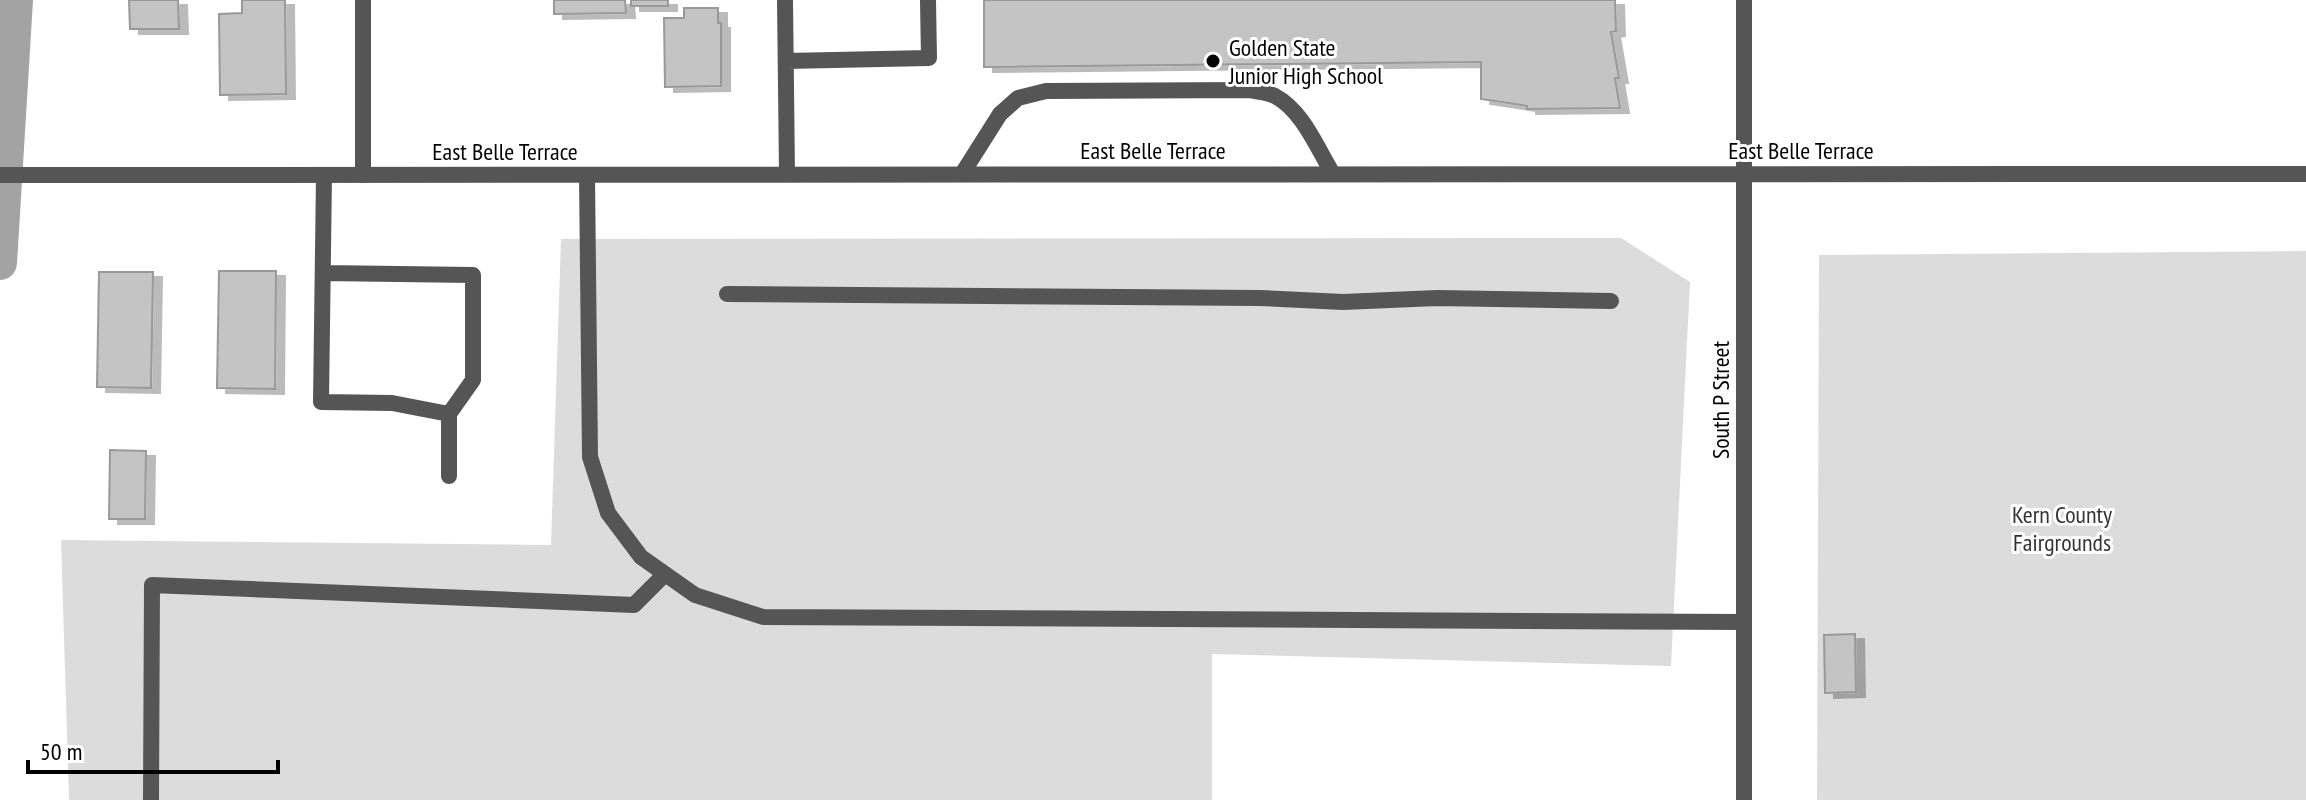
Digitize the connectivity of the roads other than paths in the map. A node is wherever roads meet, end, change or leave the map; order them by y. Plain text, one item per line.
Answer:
1 (363, 0) edge
2 (785, 0) edge
3 (928, 0) edge
4 (1744, 0) edge
5 (786, 61) junction
6 (787, 174) junction
7 (962, 174) junction
8 (1333, 174) junction
9 (1744, 174) junction
10 (2306, 174) edge
11 (0, 175) edge
12 (324, 175) junction
13 (363, 175) junction
14 (587, 175) junction
15 (323, 273) junction
16 (727, 294) dead end
17 (1611, 301) dead end
18 (449, 414) junction
19 (449, 476) dead end
20 (665, 574) junction
21 (1744, 622) junction
22 (151, 800) edge
23 (1744, 800) edge

1 - 13 street
2 - 5 street
3 - 5 street
4 - 9 street, South P Street
5 - 6 street
6 - 7 street, East Belle Terrace
6 - 14 street, East Belle Terrace
7 - 8 street, East Belle Terrace
7 - 8 street
8 - 9 street, East Belle Terrace
9 - 10 street, East Belle Terrace
9 - 21 street, South P Street
11 - 12 street, East Belle Terrace
12 - 13 street, East Belle Terrace
12 - 15 street
13 - 14 street, East Belle Terrace
14 - 20 street
15 - 18 street
15 - 18 street
16 - 17 street
18 - 19 street
20 - 21 street
20 - 22 street
21 - 23 street, South P Street

